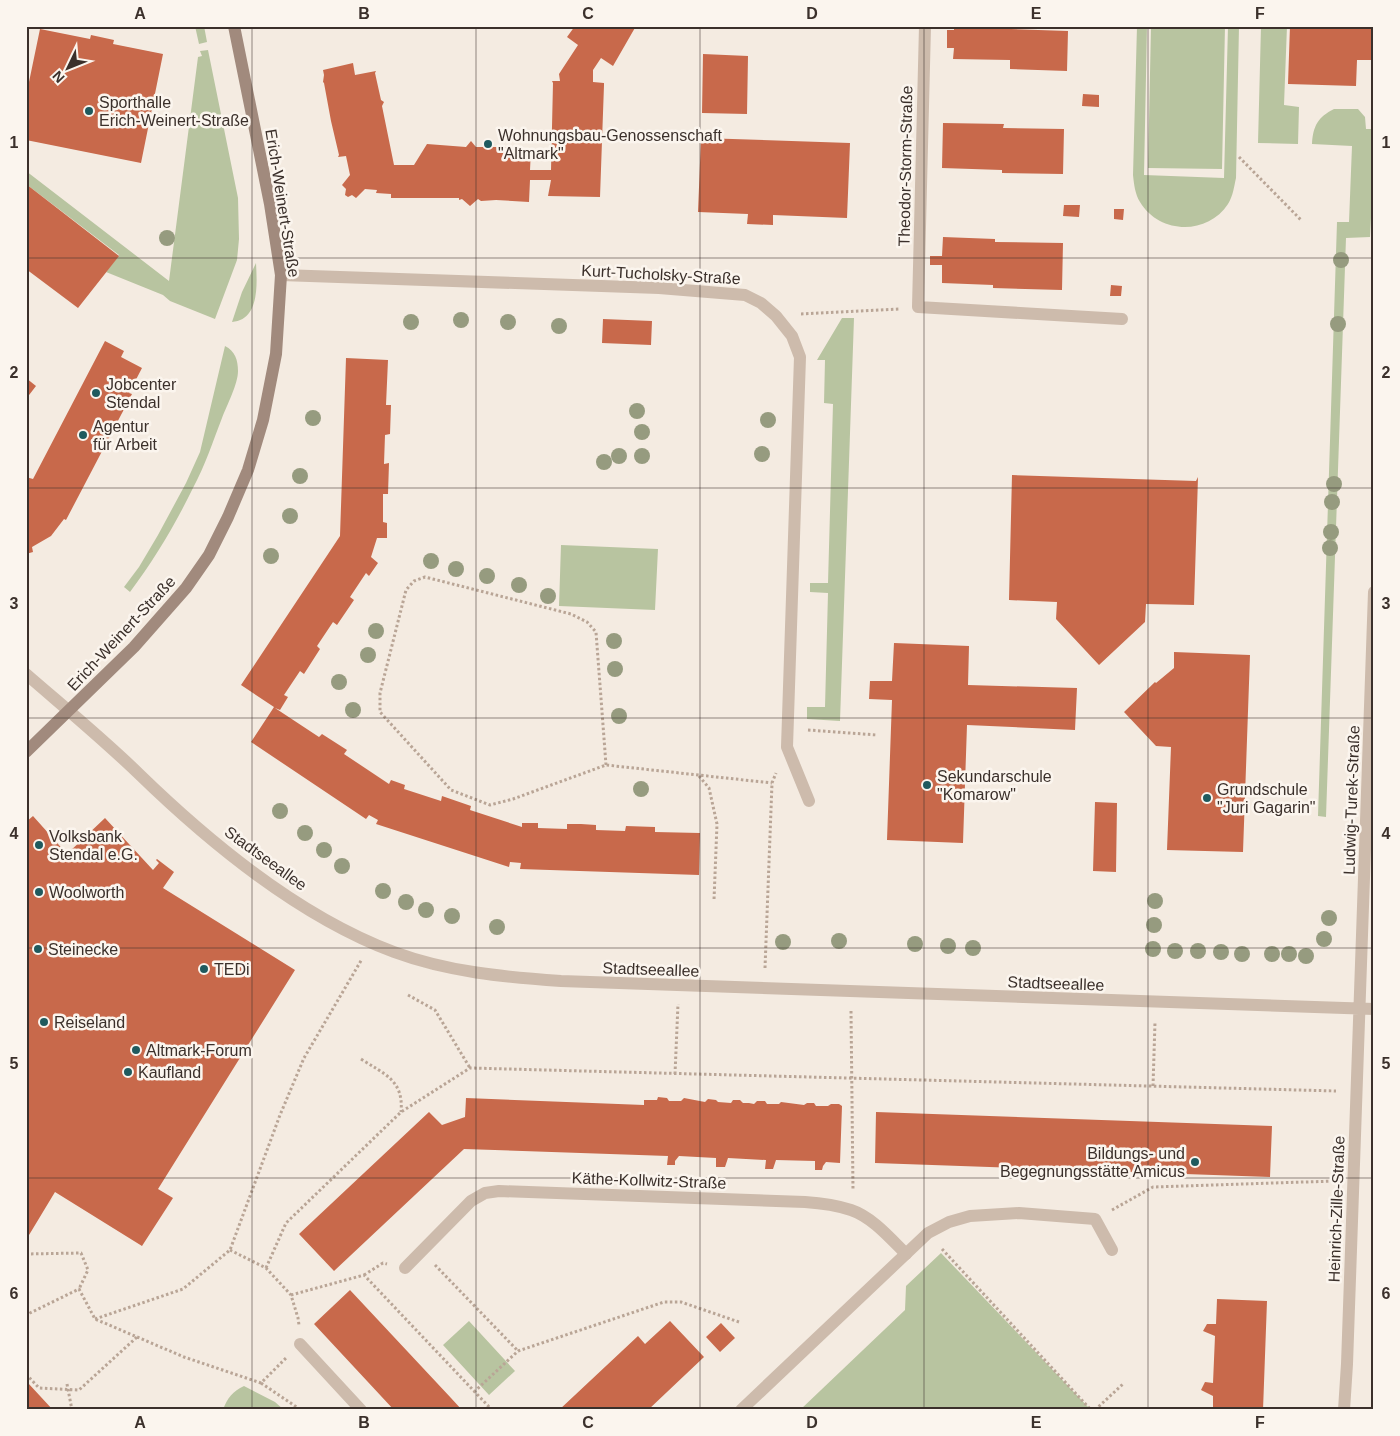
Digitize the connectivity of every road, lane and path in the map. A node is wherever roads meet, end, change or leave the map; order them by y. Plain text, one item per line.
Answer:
1 (234, 26) edge
2 (925, 26) edge
3 (1239, 157) dead end
4 (1302, 221) dead end
5 (280, 276) junction
6 (918, 308) junction
7 (776, 316) junction
8 (1122, 319) dead end
9 (1374, 592) edge
10 (26, 674) edge
11 (70, 712) junction
12 (787, 727) junction
13 (877, 735) dead end
14 (787, 747) junction
15 (26, 752) edge
16 (606, 765) junction
17 (699, 775) junction
18 (772, 783) junction
19 (809, 801) dead end
20 (714, 900) dead end
21 (370, 943) junction
22 (678, 986) junction
23 (765, 989) junction
24 (850, 992) junction
25 (408, 996) dead end
26 (1156, 1002) junction
27 (1360, 1009) junction
28 (1374, 1009) edge
29 (361, 1060) dead end
30 (470, 1068) junction
31 (675, 1074) junction
32 (852, 1079) junction
33 (1153, 1086) junction
34 (1357, 1092) junction
35 (401, 1112) junction
36 (1353, 1180) junction
37 (853, 1211) junction
38 (1096, 1219) junction
39 (928, 1233) junction
40 (230, 1250) junction
41 (1112, 1250) dead end
42 (422, 1251) junction
43 (26, 1254) edge
44 (906, 1254) junction
45 (266, 1268) junction
46 (405, 1268) dead end
47 (79, 1289) junction
48 (290, 1295) junction
49 (26, 1317) edge
50 (95, 1318) junction
51 (739, 1322) dead end
52 (137, 1337) junction
53 (300, 1344) junction
54 (518, 1351) junction
55 (26, 1374) edge
56 (261, 1383) junction
57 (67, 1384) dead end
58 (1123, 1384) dead end
59 (68, 1390) junction
60 (474, 1392) junction
61 (72, 1410) edge
62 (301, 1410) edge
63 (361, 1410) edge
64 (492, 1410) edge
65 (741, 1410) edge
66 (1091, 1410) edge
67 (1095, 1410) edge
68 (1344, 1410) edge

1 - 5 street, Erich-Weinert-Straße
2 - 6 street, Theodor-Storm-Straße
3 - 4 path
5 - 7 street, Kurt-Tucholsky-Straße
5 - 11 street, Erich-Weinert-Straße
6 - 7 path
6 - 8 street
7 - 12 street, Kurt-Tucholsky-Straße
9 - 27 street, Ludwig-Turek-Straße
10 - 11 street, Stadtseeallee
11 - 15 street, Erich-Weinert-Straße
11 - 21 street, Stadtseeallee
12 - 13 path
12 - 14 street, Kurt-Tucholsky-Straße
14 - 18 path
14 - 19 street, Kurt-Tucholsky-Straße
16 - 16 path
16 - 17 path
17 - 18 path
17 - 20 path
18 - 23 path
21 - 22 street, Stadtseeallee
21 - 40 path
22 - 23 street, Stadtseeallee
22 - 31 path
23 - 24 street, Stadtseeallee
24 - 26 street, Stadtseeallee
24 - 32 path
25 - 30 path
26 - 27 street, Stadtseeallee
26 - 33 path
27 - 28 street, Stadtseeallee
27 - 34 street, Heinrich-Zille-Straße
29 - 35 path
30 - 31 path
30 - 35 path
31 - 32 path
32 - 33 path
32 - 37 path
33 - 34 path
34 - 36 street, Heinrich-Zille-Straße
35 - 45 path
36 - 38 path
36 - 68 street, Heinrich-Zille-Straße
37 - 42 street, Käthe-Kollwitz-Straße
37 - 44 street, Käthe-Kollwitz-Straße
38 - 39 street
38 - 41 street
39 - 44 street
39 - 66 path
40 - 45 path
40 - 50 path
42 - 46 street, Käthe-Kollwitz-Straße
42 - 54 path
43 - 47 path
44 - 65 street
45 - 48 path
47 - 49 path
47 - 50 path
48 - 53 path
48 - 60 path
50 - 52 path
51 - 54 path
52 - 56 path
52 - 59 path
53 - 56 path
53 - 63 street
54 - 60 path
55 - 59 path
56 - 62 path
57 - 59 path
58 - 67 path
59 - 61 path
60 - 64 path

